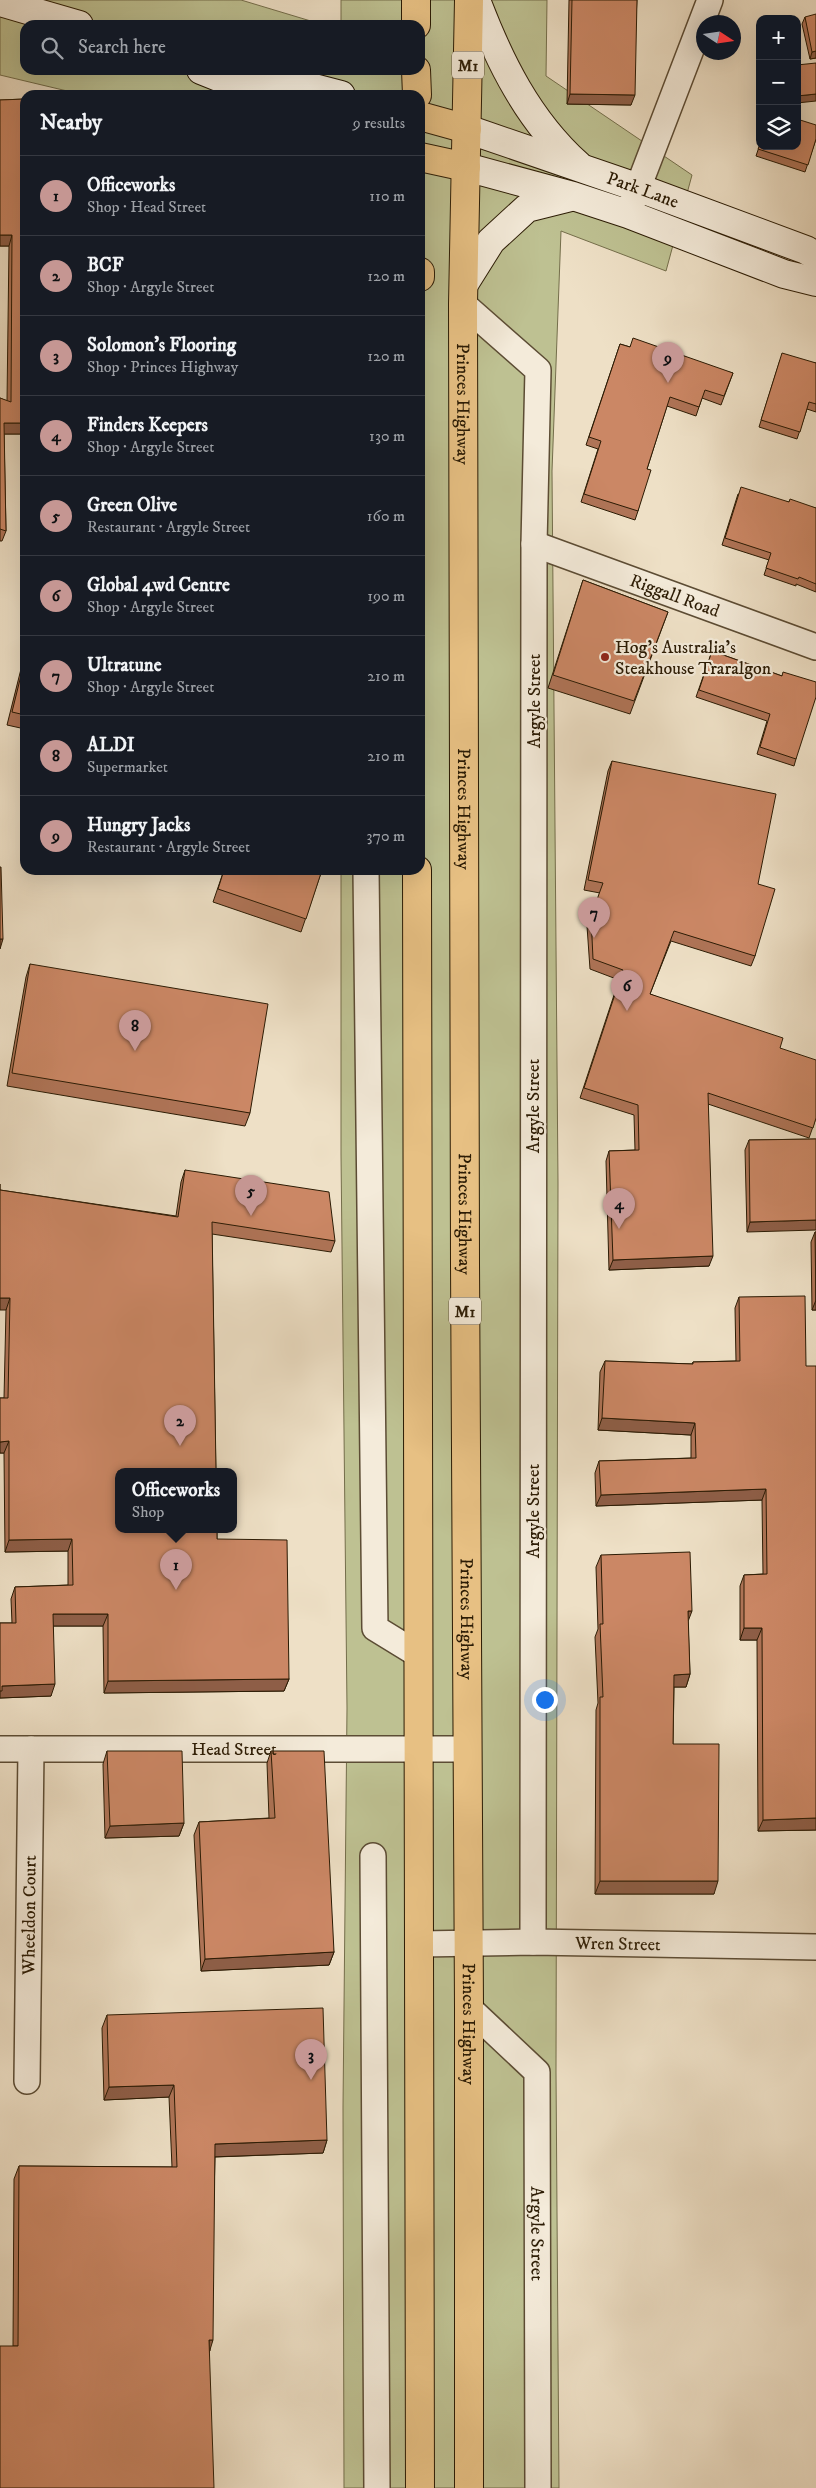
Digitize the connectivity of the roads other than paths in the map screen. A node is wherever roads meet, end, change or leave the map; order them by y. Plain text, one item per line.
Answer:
1 (469, 0) edge
2 (476, 0) edge
3 (710, 0) edge
4 (0, 2) edge
5 (61, 20) edge
6 (213, 75) edge
7 (264, 75) edge
8 (416, 75) edge
9 (251, 90) edge
10 (322, 90) edge
11 (417, 90) edge
12 (425, 117) edge
13 (467, 129) junction
14 (425, 158) edge
15 (466, 168) junction
16 (584, 170) junction
17 (639, 188) junction
18 (573, 196) junction
19 (628, 214) junction
20 (816, 256) edge
21 (816, 282) edge
22 (464, 294) junction
23 (534, 544) junction
24 (816, 647) edge
25 (366, 875) edge
26 (417, 875) edge
27 (419, 1656) junction
28 (419, 1749) junction
29 (466, 1749) junction
30 (0, 1750) edge
31 (31, 1750) junction
32 (373, 1856) dead end
33 (533, 1942) junction
34 (468, 1943) junction
35 (420, 1944) junction
36 (816, 1947) edge
37 (470, 2008) junction
38 (27, 2081) dead end
39 (377, 2488) edge
40 (420, 2488) edge
41 (471, 2488) edge
42 (538, 2488) edge

1 - 13 highway, Princes Highway / M1
2 - 16 street
3 - 17 street
4 - 5 street
6 - 9 street
7 - 10 street
8 - 11 highway
12 - 13 highway
13 - 15 highway, Princes Highway / M1
13 - 16 street, Park Lane
14 - 15 highway
15 - 18 street, Park Lane
15 - 22 highway, Princes Highway / M1
16 - 17 street, Park Lane
17 - 19 street
17 - 20 street, Park Lane
18 - 19 street, Park Lane
18 - 22 street
19 - 21 street, Park Lane
22 - 23 street, Argyle Street
22 - 29 highway, Princes Highway / M1
23 - 24 street, Riggall Road
23 - 33 street, Argyle Street
25 - 27 street
26 - 27 highway
27 - 28 highway
28 - 29 street, Head Street
28 - 31 street, Head Street
28 - 35 highway
29 - 34 highway, Princes Highway / M1
30 - 31 street, Head Street
31 - 38 street, Wheeldon Court
32 - 39 street
33 - 34 street, Wren Street
33 - 36 street, Wren Street
34 - 35 street, Wren Street
34 - 37 highway, Princes Highway / M1
35 - 40 highway
37 - 41 highway, Princes Highway / M1
37 - 42 street, Argyle Street

